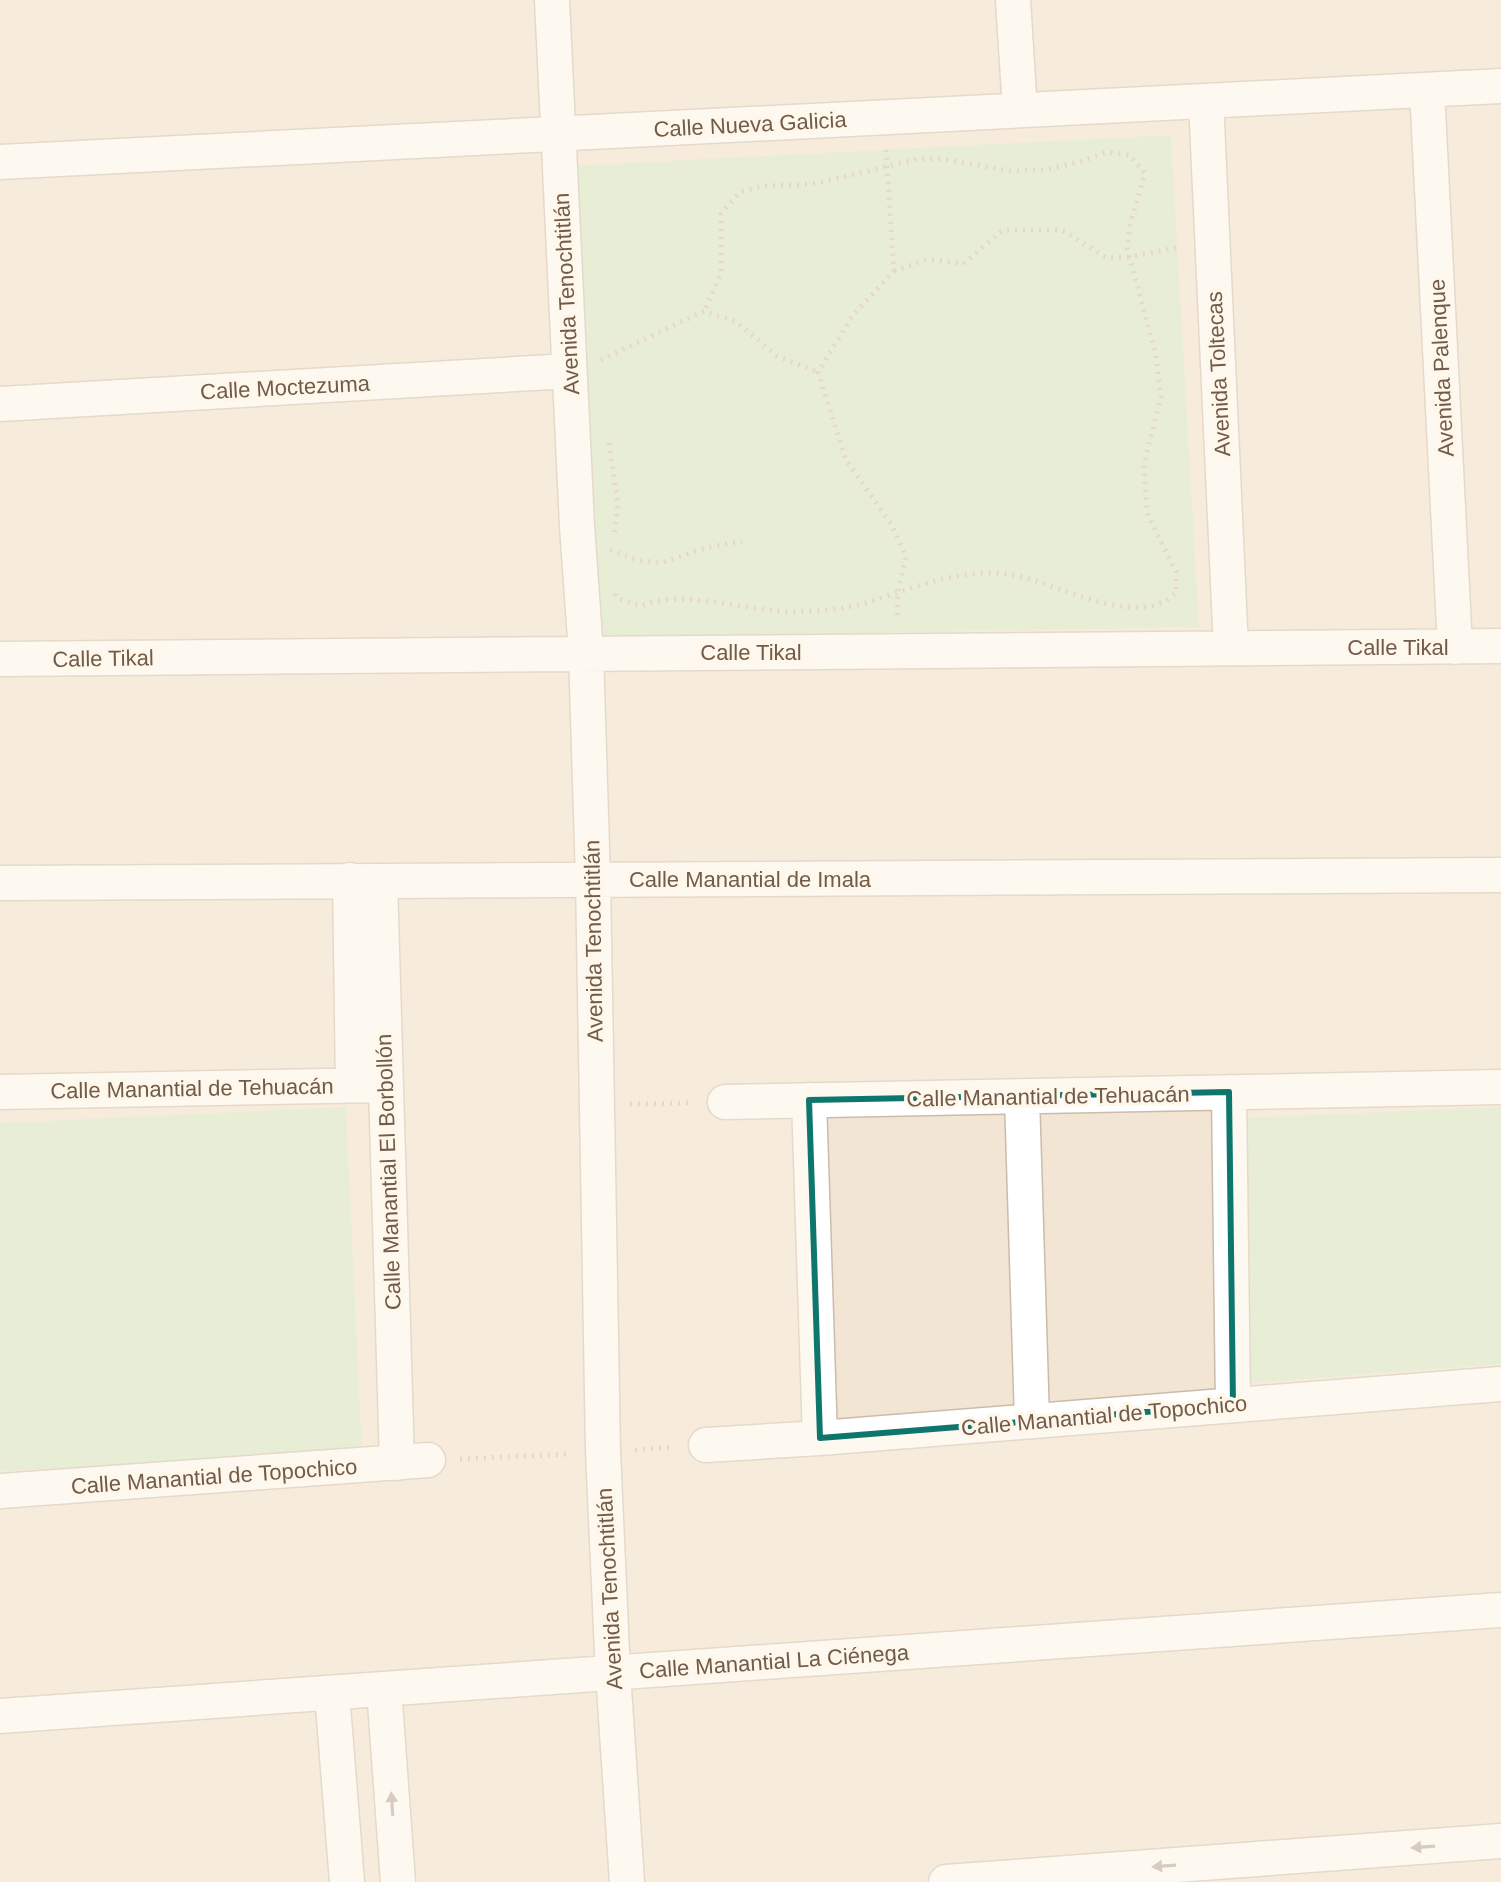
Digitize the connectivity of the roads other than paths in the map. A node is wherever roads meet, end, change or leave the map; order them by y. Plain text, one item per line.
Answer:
1 (552, 0) edge
2 (1013, 0) edge
3 (1501, 86) edge
4 (1427, 90) junction
5 (1206, 101) junction
6 (1020, 110) junction
7 (558, 134) junction
8 (0, 162) edge
9 (569, 371) junction
10 (0, 404) edge
11 (1501, 646) edge
12 (1455, 647) junction
13 (1231, 648) junction
14 (586, 653) junction
15 (0, 659) edge
16 (1501, 875) edge
17 (365, 880) junction
18 (593, 880) junction
19 (0, 883) edge
20 (369, 1085) junction
21 (1501, 1087) edge
22 (0, 1092) edge
23 (1229, 1092) junction
24 (1022, 1097) junction
25 (809, 1100) junction
26 (725, 1102) road end
27 (1501, 1384) edge
28 (1233, 1405) junction
29 (1032, 1420) junction
30 (820, 1438) junction
31 (706, 1445) dead end
32 (412, 1462) joint
33 (0, 1491) edge
34 (1501, 1610) edge
35 (613, 1673) junction
36 (384, 1689) junction
37 (332, 1693) junction
38 (0, 1716) edge
39 (1501, 1841) edge
40 (1100, 1876) edge
41 (347, 1882) edge
42 (398, 1882) edge
43 (627, 1882) edge
44 (946, 1882) edge

1 - 7 street, Avenida Tenochtitlán
2 - 6 street
3 - 4 street, Calle Nueva Galicia
4 - 5 street, Calle Nueva Galicia
4 - 12 street, Avenida Palenque
5 - 6 street, Calle Nueva Galicia
5 - 13 street, Avenida Toltecas
6 - 7 street, Calle Nueva Galicia
7 - 8 street, Calle Nueva Galicia
7 - 9 street, Avenida Tenochtitlán
9 - 10 street, Calle Moctezuma
9 - 14 street, Avenida Tenochtitlán
11 - 12 street, Calle Tikal
12 - 13 street, Calle Tikal
13 - 14 street, Calle Tikal
14 - 15 street, Calle Tikal
14 - 18 street, Avenida Tenochtitlán
16 - 18 street, Calle Manantial de Imala
17 - 18 street, Calle Manantial de Imala
17 - 19 street, Calle Manantial de Imala
17 - 20 street, Calle Manantial El Borbollón
18 - 35 street, Avenida Tenochtitlán
20 - 22 street, Calle Manantial de Tehuacán
20 - 32 street, Calle Manantial El Borbollón
21 - 23 street, Calle Manantial de Tehuacán
23 - 24 street, Calle Manantial de Tehuacán
23 - 28 street
24 - 25 street, Calle Manantial de Tehuacán
24 - 29 street
25 - 26 street, Calle Manantial de Tehuacán
25 - 30 street
27 - 28 street, Calle Manantial de Topochico
28 - 29 street, Calle Manantial de Topochico
29 - 30 street, Calle Manantial de Topochico
30 - 31 street, Calle Manantial de Topochico
32 - 33 street, Calle Manantial de Topochico
34 - 35 street, Calle Manantial La Ciénega
35 - 36 street, Calle Manantial La Ciénega
35 - 43 street, Avenida Tenochtitlán
36 - 37 street, Calle Manantial La Ciénega
42 -> 36 street
37 - 38 street, Calle Manantial La Ciénega
37 - 41 street
39 -> 40 street
40 - 44 street

